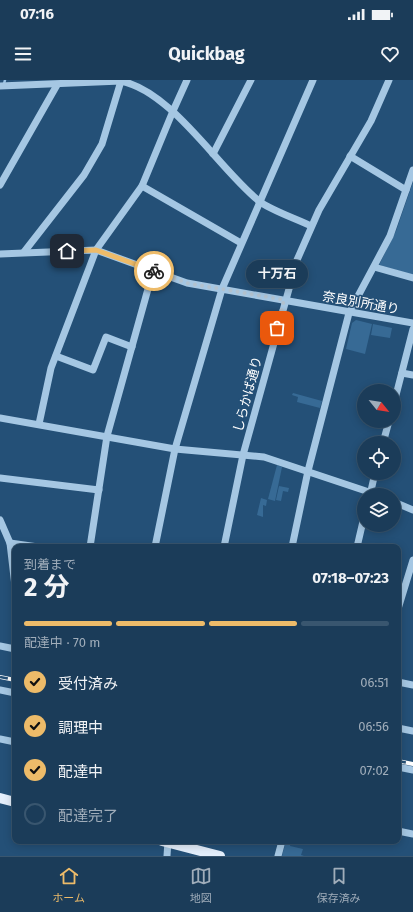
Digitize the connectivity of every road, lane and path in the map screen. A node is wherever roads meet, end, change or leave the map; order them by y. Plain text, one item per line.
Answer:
1 (143, 80) edge
2 (187, 80) edge
3 (251, 80) edge
4 (313, 80) edge
5 (388, 80) edge
6 (112, 81) edge
7 (121, 81) junction
8 (67, 82) edge
9 (29, 83) edge
10 (57, 85) junction
11 (0, 86) edge
12 (141, 89) junction
13 (173, 111) junction
14 (212, 154) junction
15 (350, 156) junction
16 (413, 170) edge
17 (0, 185) edge
18 (142, 186) junction
19 (406, 190) junction
20 (260, 202) junction
21 (311, 226) junction
22 (241, 243) junction
23 (96, 250) junction
24 (24, 252) junction
25 (0, 254) edge
26 (374, 267) junction
27 (153, 271) junction
28 (413, 278) edge
29 (222, 290) junction
30 (284, 300) junction
31 (349, 313) junction
32 (413, 323) edge
33 (413, 329) edge
34 (132, 347) junction
35 (56, 356) junction
36 (402, 373) junction
37 (413, 375) edge
38 (399, 384) edge
39 (0, 418) edge
40 (39, 424) junction
41 (107, 436) junction
42 (175, 449) junction
43 (243, 455) junction
44 (308, 472) junction
45 (0, 478) edge
46 (357, 489) edge
47 (99, 490) junction
48 (401, 505) edge
49 (413, 510) edge
50 (0, 520) edge
51 (360, 532) edge
52 (10, 543) junction
53 (17, 544) edge
54 (90, 544) edge
55 (156, 544) edge
56 (225, 544) edge
57 (293, 544) edge
58 (357, 544) edge
59 (12, 560) edge
60 (413, 560) edge
61 (401, 599) edge
62 (0, 646) edge
63 (12, 648) edge
64 (401, 683) edge
65 (413, 685) edge
66 (0, 690) edge
67 (12, 692) edge
68 (401, 729) edge
69 (413, 731) edge
70 (0, 739) edge
71 (12, 741) edge
72 (401, 768) edge
73 (413, 770) edge
74 (0, 798) edge
75 (12, 801) edge
76 (401, 832) edge
77 (413, 834) edge
78 (166, 844) edge
79 (174, 844) edge
80 (281, 844) edge
81 (167, 856) edge
82 (220, 856) edge
83 (278, 856) edge

1 - 12 street
2 - 13 street
3 - 14 street
4 - 20 street
5 - 15 street, しらかば通り
6 - 7 street
6 - 8 street
7 - 12 street
7 - 24 street
8 - 10 street
9 - 10 street
9 - 11 street
10 - 17 street
12 - 13 street
13 - 14 street
13 - 18 street
14 - 20 street
15 - 19 street
15 - 21 street, しらかば通り
16 - 19 street
18 - 22 street
18 - 23 street
19 - 26 street
20 - 21 street
20 - 22 street
21 - 30 street, しらかば通り
22 - 29 street
23 - 24 street, 奈良別所通り
23 - 27 street, 奈良別所通り
23 - 35 street
24 - 25 street, 奈良別所通り
26 - 28 street
26 - 31 street
27 - 29 street, 奈良別所通り
27 - 34 street
29 - 30 street, 奈良別所通り
29 - 42 street
30 - 31 street, 奈良別所通り
30 - 43 street, しらかば通り
31 - 32 street, 奈良別所通り
31 - 44 street
33 - 36 street
34 - 35 street
34 - 41 street
35 - 40 street
36 - 37 street
36 - 38 street
39 - 40 street
40 - 41 street
41 - 42 street
41 - 47 street
42 - 43 street
42 - 55 street
43 - 44 street
43 - 56 street, しらかば通り
44 - 46 street
44 - 57 street
45 - 47 street
47 - 54 street
48 - 49 street
50 - 52 street
51 - 58 street
52 - 53 street
52 - 59 street
60 - 61 street
62 - 63 street
64 - 65 street
66 - 67 street
68 - 69 street
70 - 71 street
72 - 73 street
74 - 75 main road
76 - 77 street
78 - 81 street
79 - 82 main road
80 - 83 street

